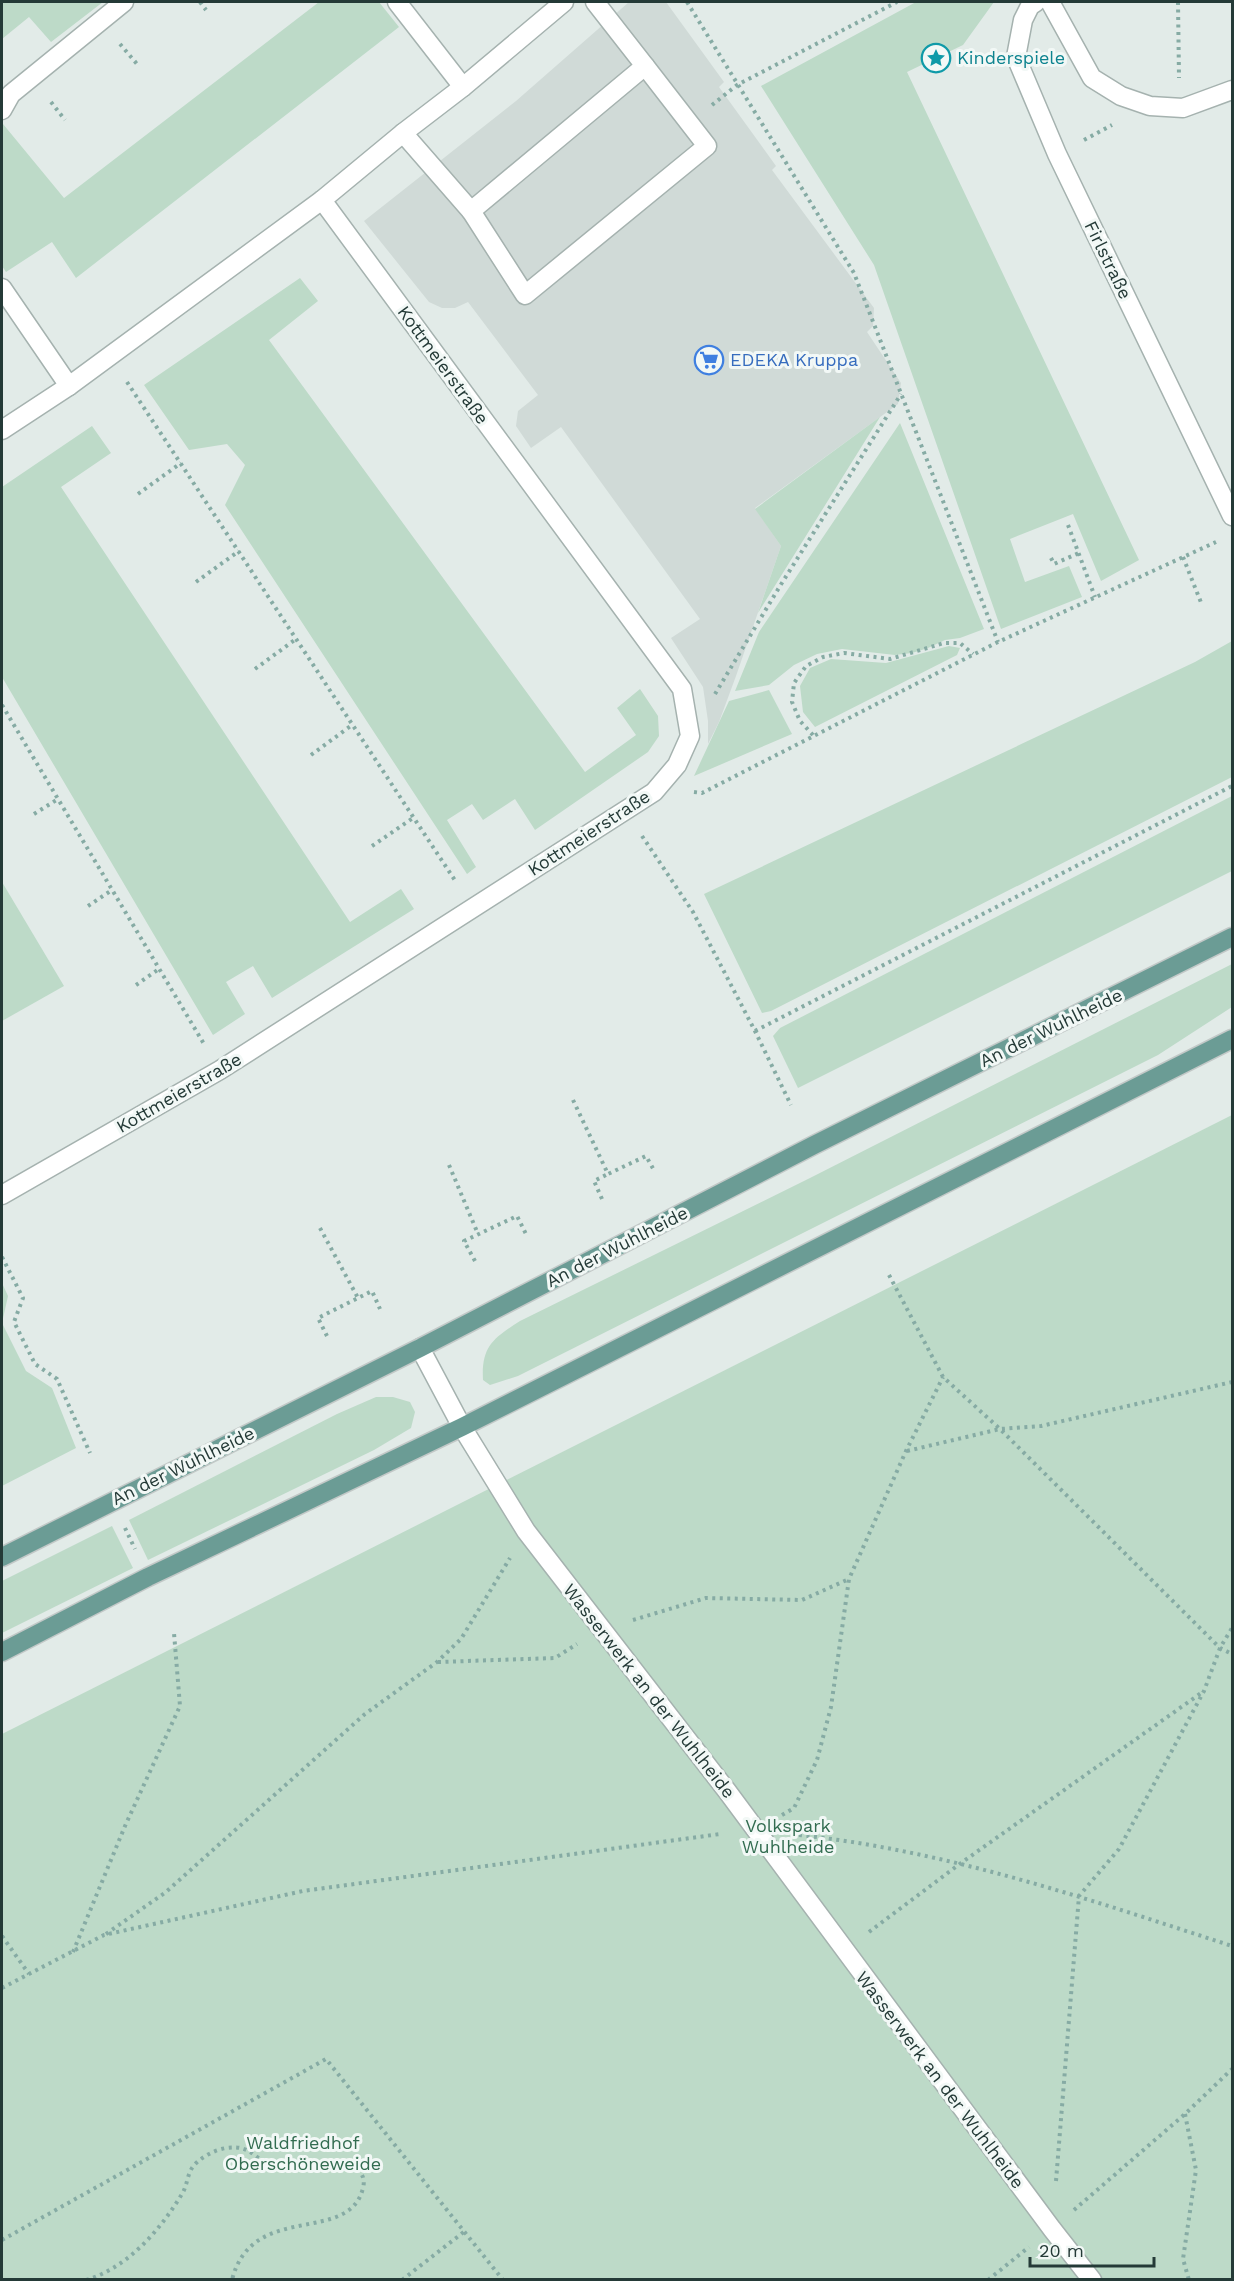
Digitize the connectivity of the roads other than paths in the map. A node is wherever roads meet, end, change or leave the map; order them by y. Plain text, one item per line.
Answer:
1 (124, 2) edge
2 (397, 2) edge
3 (564, 2) edge
4 (595, 2) edge
5 (1036, 2) edge
6 (1050, 2) edge
7 (645, 66) junction
8 (463, 87) junction
9 (1233, 90) edge
10 (2, 110) edge
11 (403, 133) junction
12 (322, 201) junction
13 (471, 211) junction
14 (2, 288) edge
15 (69, 386) junction
16 (2, 430) edge
17 (1233, 516) edge
18 (1233, 937) edge
19 (1233, 1039) edge
20 (2, 1195) edge
21 (420, 1348) junction
22 (462, 1427) junction
23 (2, 1557) edge
24 (2, 1652) edge
25 (1092, 2280) edge

1 - 10 street
2 - 8 street
3 - 8 street
4 - 7 street
5 - 17 street, Firlstraße
6 - 9 street
7 - 13 street
7 - 13 street
8 - 11 street
11 - 12 street
11 - 13 street
12 - 15 street
12 - 20 street, Kottmeierstraße
14 - 15 street
15 - 16 street
18 - 21 main road, An der Wuhlheide
19 - 22 main road
21 - 22 street, Wasserwerk an der Wuhlheide
21 - 23 main road, An der Wuhlheide
22 - 24 main road
22 - 25 street, Wasserwerk an der Wuhlheide

